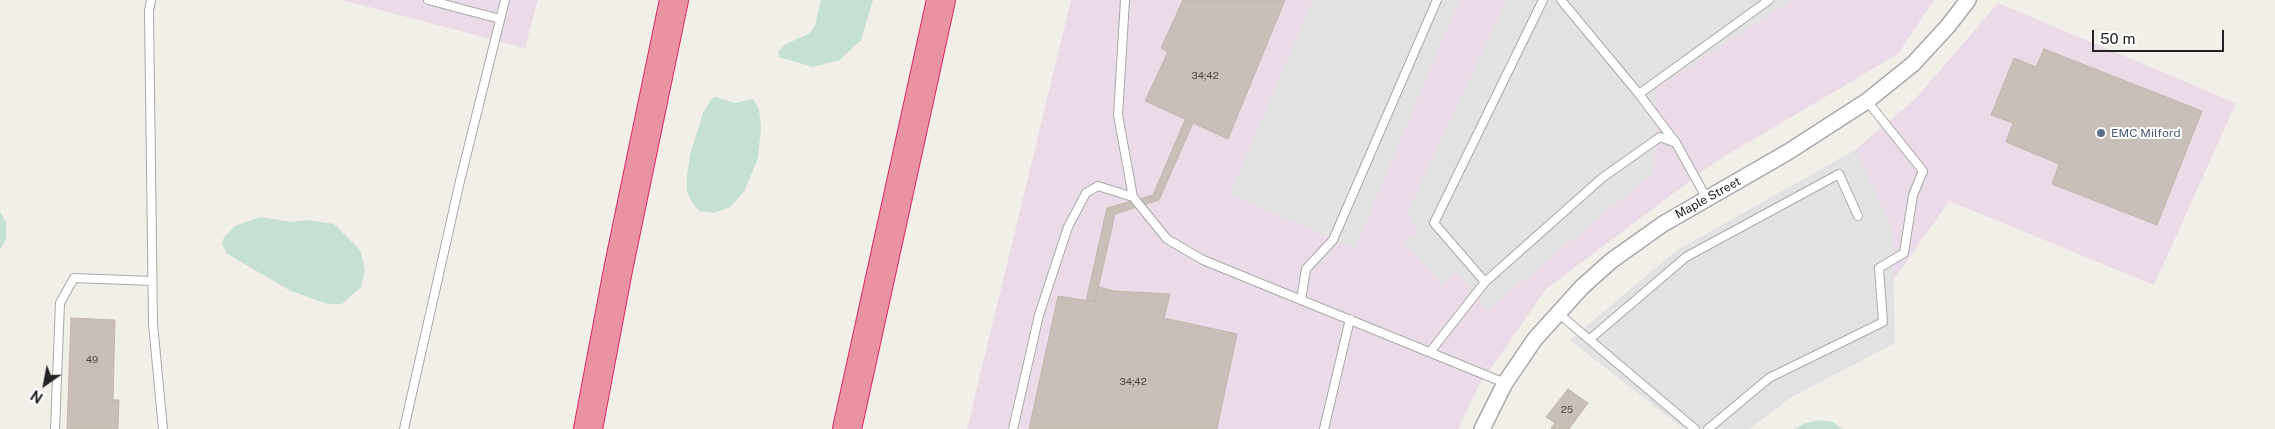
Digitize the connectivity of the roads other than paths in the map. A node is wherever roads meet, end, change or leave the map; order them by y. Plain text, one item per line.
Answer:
1 (151, 0) edge
2 (428, 0) edge
3 (505, 0) edge
4 (674, 0) edge
5 (941, 0) edge
6 (1126, 0) edge
7 (1543, 0) edge
8 (1561, 0) edge
9 (1768, 0) edge
10 (1968, 0) edge
11 (1435, 1) edge
12 (500, 19) junction
13 (1639, 94) junction
14 (1867, 101) junction
15 (1676, 143) junction
16 (1133, 197) junction
17 (1707, 199) junction
18 (1858, 216) dead end
19 (152, 280) junction
20 (1485, 282) junction
21 (1301, 300) junction
22 (1558, 313) junction
23 (1350, 320) junction
24 (1590, 339) junction
25 (1430, 352) junction
26 (1505, 383) junction
27 (55, 429) edge
28 (163, 429) edge
29 (404, 429) edge
30 (588, 429) edge
31 (848, 429) edge
32 (1013, 429) edge
33 (1324, 429) edge
34 (1482, 429) edge
35 (1695, 429) edge
36 (1708, 429) edge

1 - 19 lane
2 - 12 lane
3 - 12 lane
4 - 30 highway
5 - 31 highway
6 - 16 lane
7 - 20 lane
8 - 13 lane
9 - 13 lane
10 - 14 street, Maple Street
11 - 21 lane
12 - 29 lane
13 - 15 lane
14 - 17 street, Maple Street
14 - 36 lane
15 - 17 lane
15 - 20 lane
16 - 21 lane
16 - 32 lane
17 - 22 street, Maple Street
18 - 24 lane
19 - 27 lane
19 - 28 lane
20 - 25 lane
21 - 23 lane
22 - 24 lane
22 - 26 street, Maple Street
23 - 25 lane
23 - 33 lane
24 - 35 lane
25 - 26 lane
26 - 34 street, Maple Street

